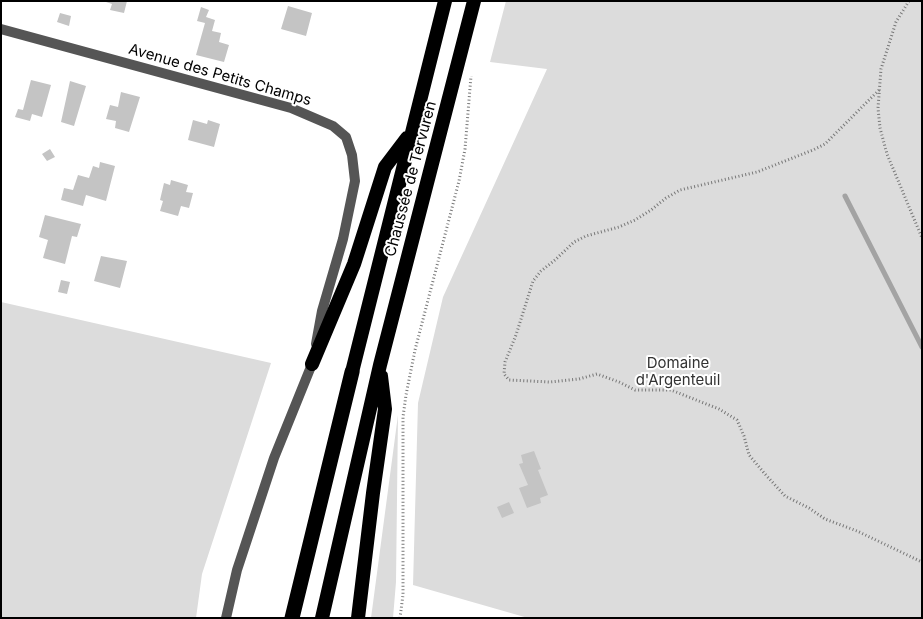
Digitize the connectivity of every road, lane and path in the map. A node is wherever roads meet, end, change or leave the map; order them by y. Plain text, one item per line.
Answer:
1 (444, 1) edge
2 (474, 1) edge
3 (909, 1) edge
4 (1, 29) edge
5 (471, 74) dead end
6 (879, 90) junction
7 (411, 134) junction
8 (922, 238) edge
9 (312, 364) junction
10 (380, 365) junction
11 (352, 372) joint
12 (922, 562) edge
13 (226, 618) edge
14 (292, 618) edge
15 (322, 618) edge
16 (358, 618) edge
17 (400, 618) edge

1 - 7 highway, Chaussée de Tervuren
2 - 10 highway, Chaussée de Tervuren
3 - 6 path
4 - 9 street, Avenue des Petits Champs
5 - 17 path
6 - 8 path
6 - 12 path
7 - 9 highway
7 - 11 highway, Chaussée de Tervuren
9 - 13 street
10 - 15 highway, Chaussée de Tervuren
10 - 16 highway
11 - 14 highway

